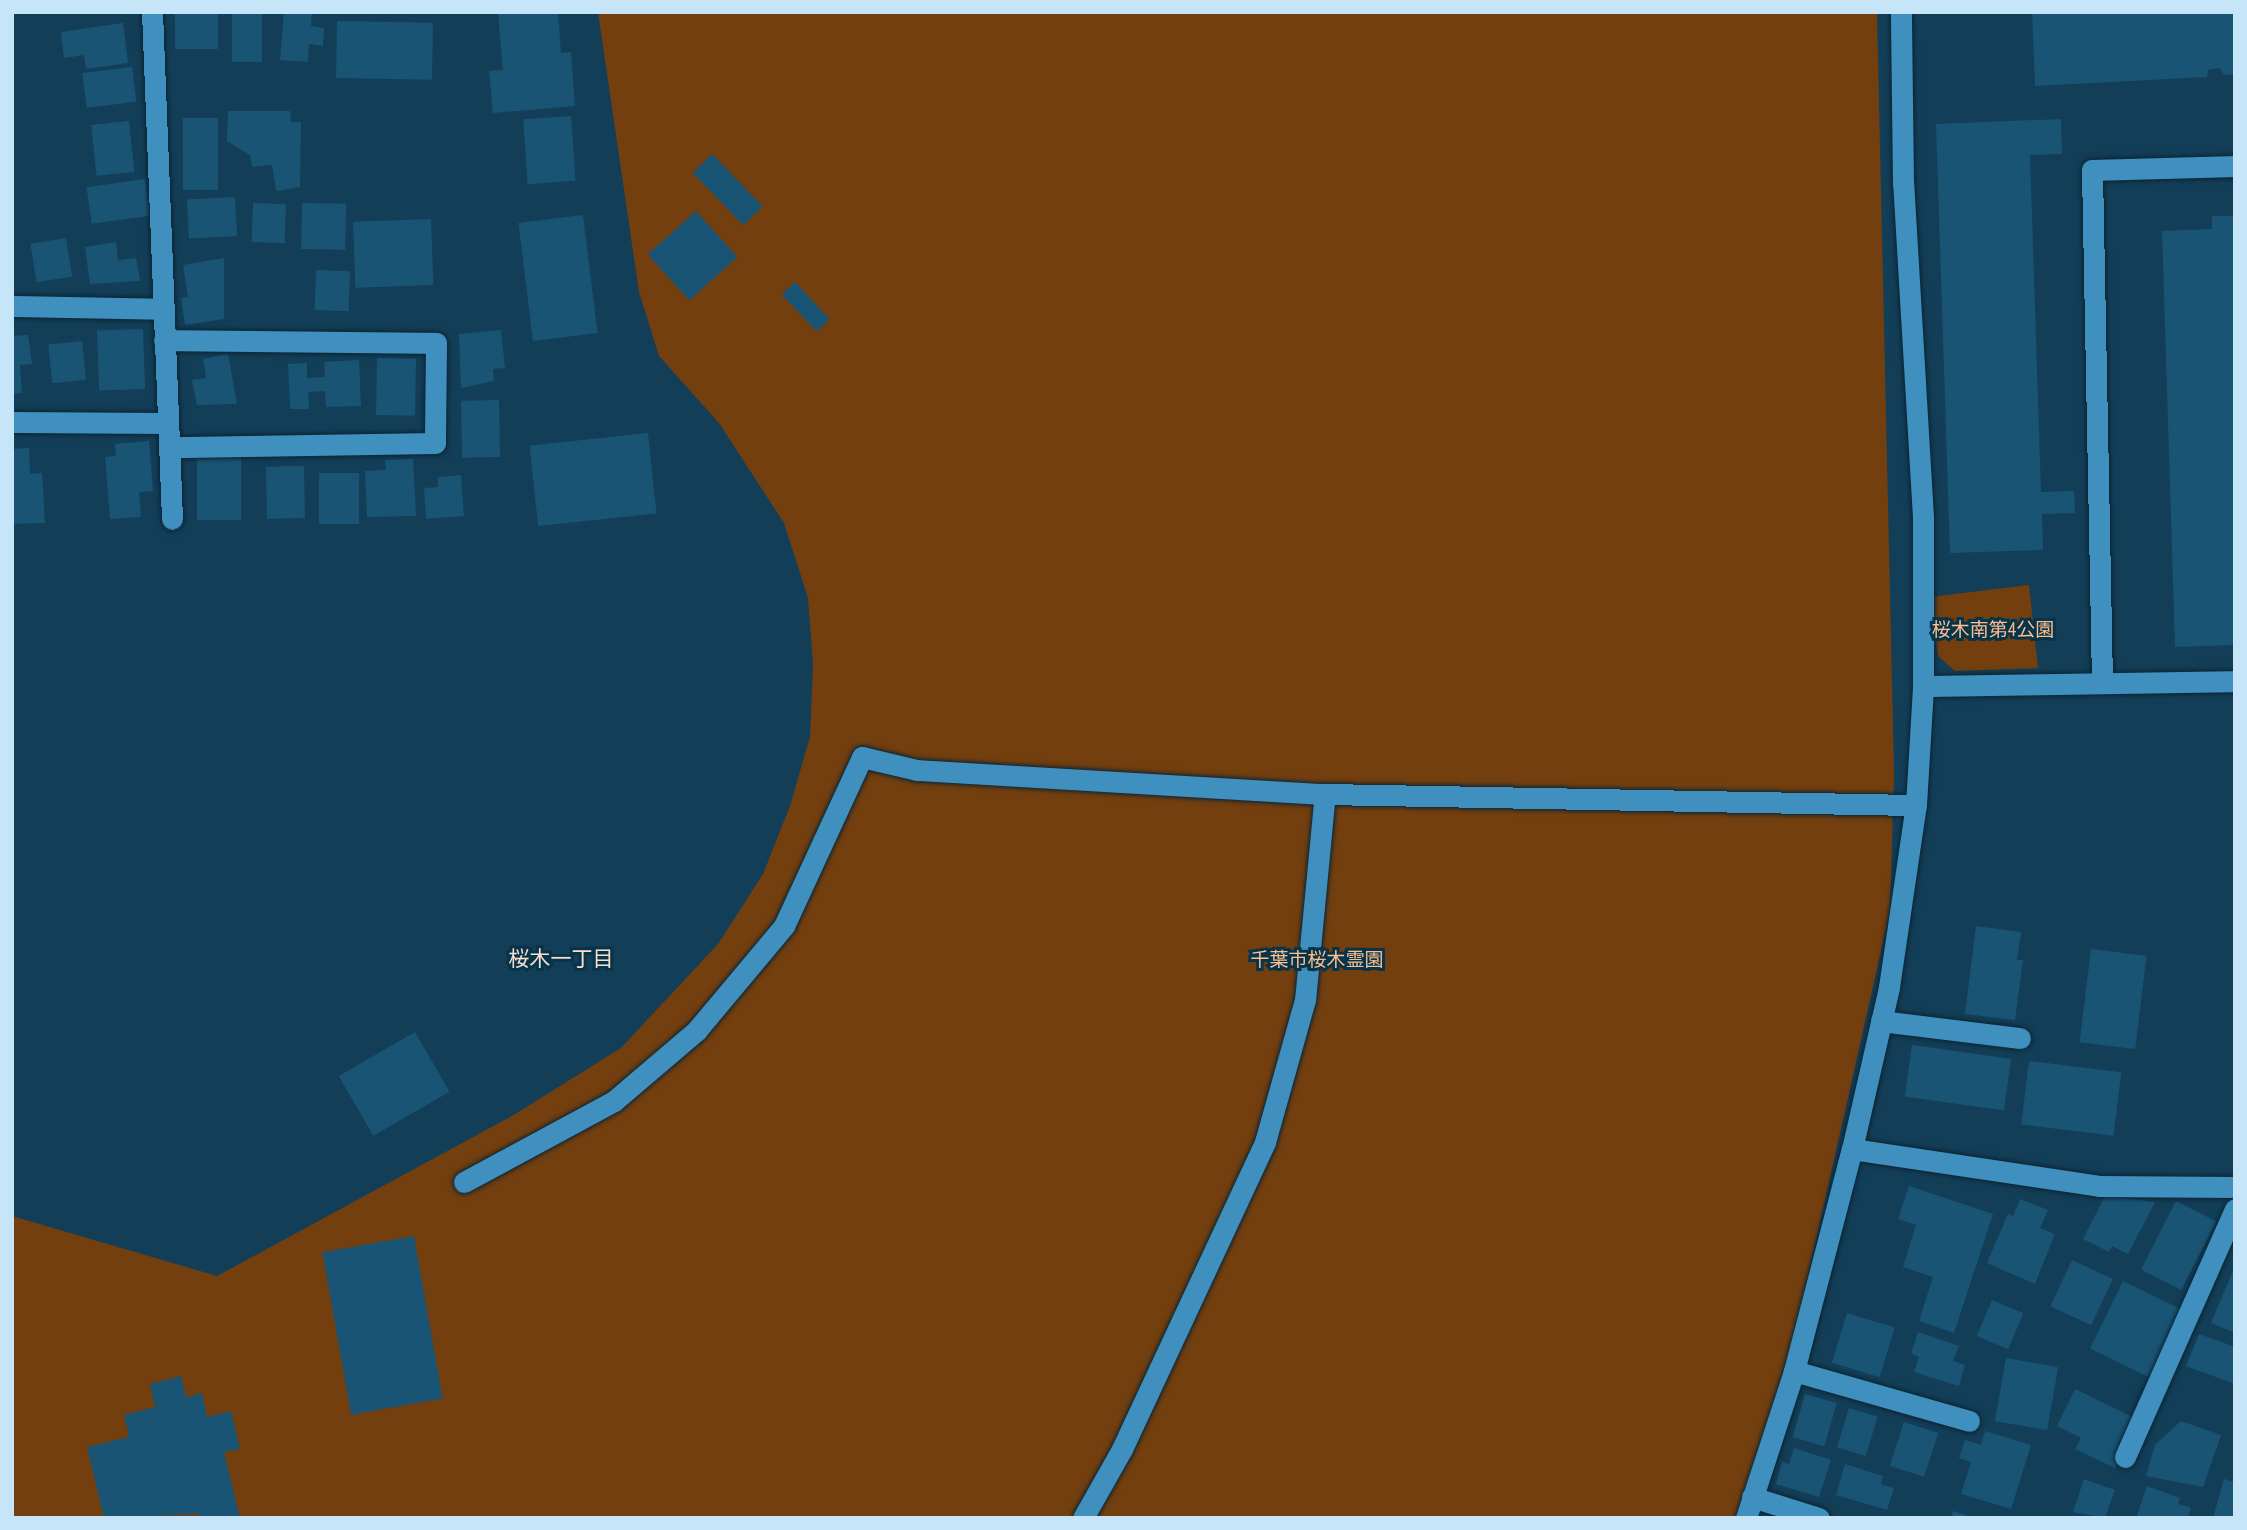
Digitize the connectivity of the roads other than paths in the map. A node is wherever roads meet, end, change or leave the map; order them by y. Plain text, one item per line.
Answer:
1 (152, 12) edge
2 (1901, 12) edge
3 (2235, 166) edge
4 (12, 306) edge
5 (163, 309) junction
6 (164, 340) junction
7 (12, 422) edge
8 (167, 424) junction
9 (169, 447) junction
10 (172, 519) dead end
11 (2235, 681) edge
12 (2102, 682) junction
13 (1923, 686) junction
14 (1325, 794) junction
15 (1916, 805) junction
16 (1881, 1021) junction
17 (2020, 1038) dead end
18 (1852, 1149) junction
19 (464, 1182) dead end
20 (2235, 1186) edge
21 (2235, 1209) edge
22 (1794, 1371) junction
23 (1969, 1421) dead end
24 (2125, 1457) dead end
25 (1749, 1508) edge
26 (1083, 1518) edge
27 (1819, 1518) edge

1 - 5 street
2 - 13 street
3 - 12 street
4 - 5 street
5 - 6 street
6 - 8 street
6 - 9 street
7 - 8 street
8 - 9 street
9 - 10 street
11 - 12 street
12 - 13 street
13 - 15 street
14 - 15 street
14 - 19 street
14 - 26 street
15 - 16 street
16 - 17 street
16 - 18 street
18 - 20 street
18 - 22 street
21 - 24 street
22 - 23 street
22 - 25 street
25 - 27 street

